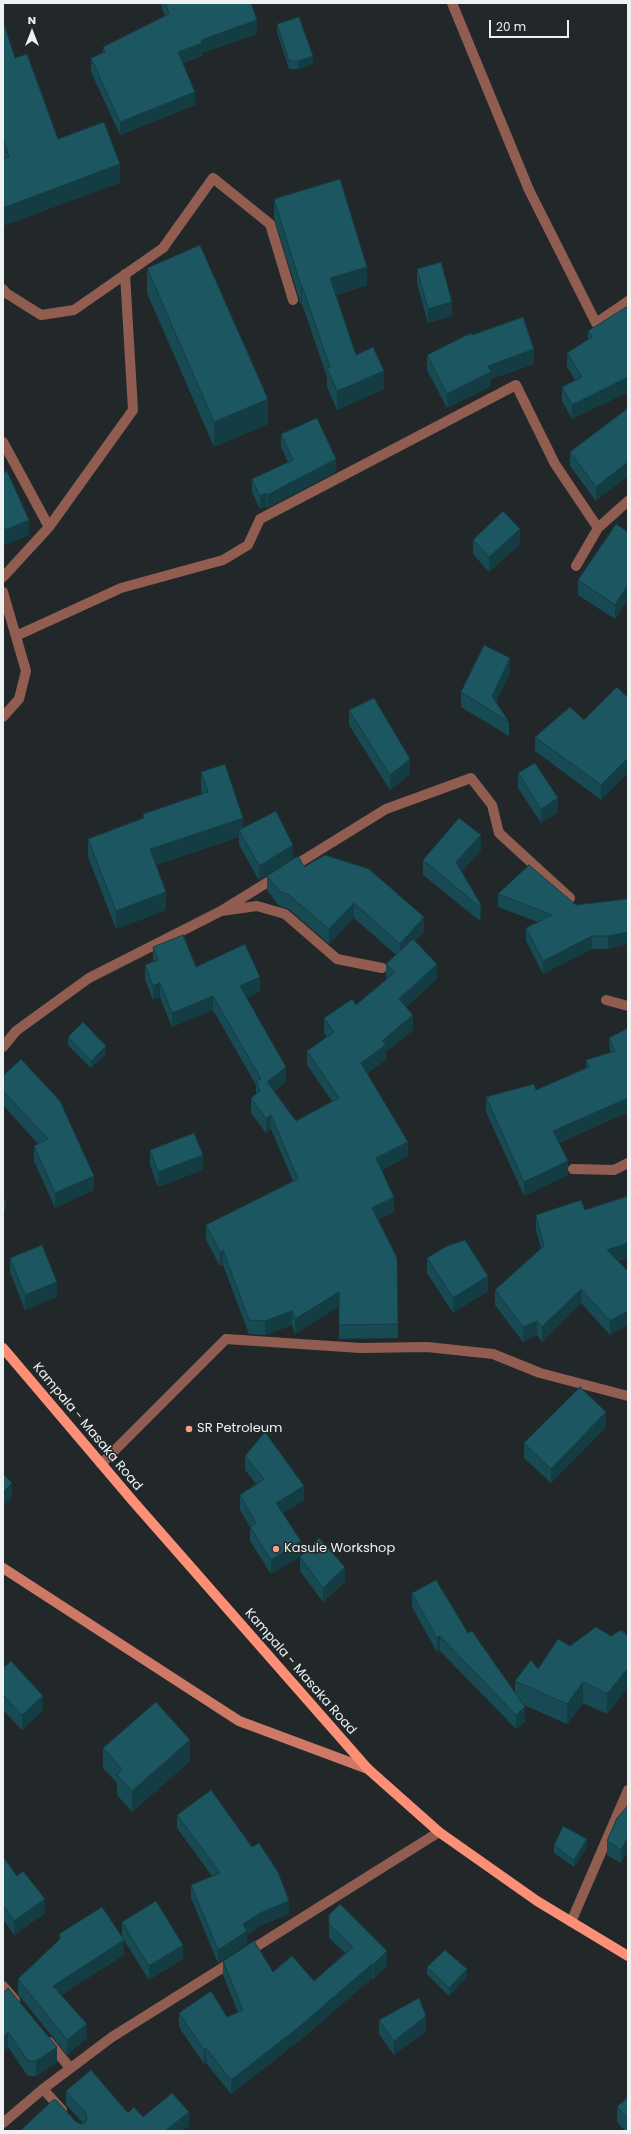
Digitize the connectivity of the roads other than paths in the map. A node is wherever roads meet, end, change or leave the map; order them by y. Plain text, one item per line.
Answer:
1 (452, 3) edge
2 (125, 274) junction
3 (3, 289) edge
4 (293, 300) dead end
5 (628, 301) edge
6 (3, 442) edge
7 (628, 501) edge
8 (49, 527) junction
9 (598, 528) junction
10 (576, 566) dead end
11 (3, 577) edge
12 (3, 592) edge
13 (16, 636) junction
14 (3, 716) edge
15 (570, 898) edge
16 (221, 911) junction
17 (382, 968) dead end
18 (606, 1000) dead end
19 (628, 1006) edge
20 (3, 1047) edge
21 (628, 1163) edge
22 (573, 1169) dead end
23 (3, 1348) edge
24 (628, 1396) edge
25 (101, 1464) junction
26 (3, 1568) edge
27 (368, 1769) junction
28 (628, 1790) edge
29 (439, 1832) junction
30 (571, 1922) junction
31 (628, 1956) edge
32 (3, 1986) edge
33 (22, 2010) edge
34 (41, 2033) edge
35 (70, 2068) junction
36 (43, 2089) junction
37 (67, 2115) edge
38 (3, 2123) edge

1 - 5 street
2 - 3 street
2 - 4 street
2 - 8 street
6 - 8 street
7 - 9 street
8 - 11 street
9 - 10 street
9 - 13 street
12 - 13 street
13 - 14 street
15 - 16 street
16 - 17 street
16 - 20 street
18 - 19 street
21 - 22 street
23 - 25 main road, Kampala - Masaka Road
24 - 25 street
25 - 27 main road, Kampala - Masaka Road
26 - 27 street
27 - 29 main road, Kampala - Masaka Road
28 - 30 street
29 - 30 main road, Kampala - Masaka Road
29 - 35 street
30 - 31 main road, Kampala - Masaka Road
32 - 33 street
34 - 35 street
35 - 36 street
36 - 37 street
36 - 38 street

